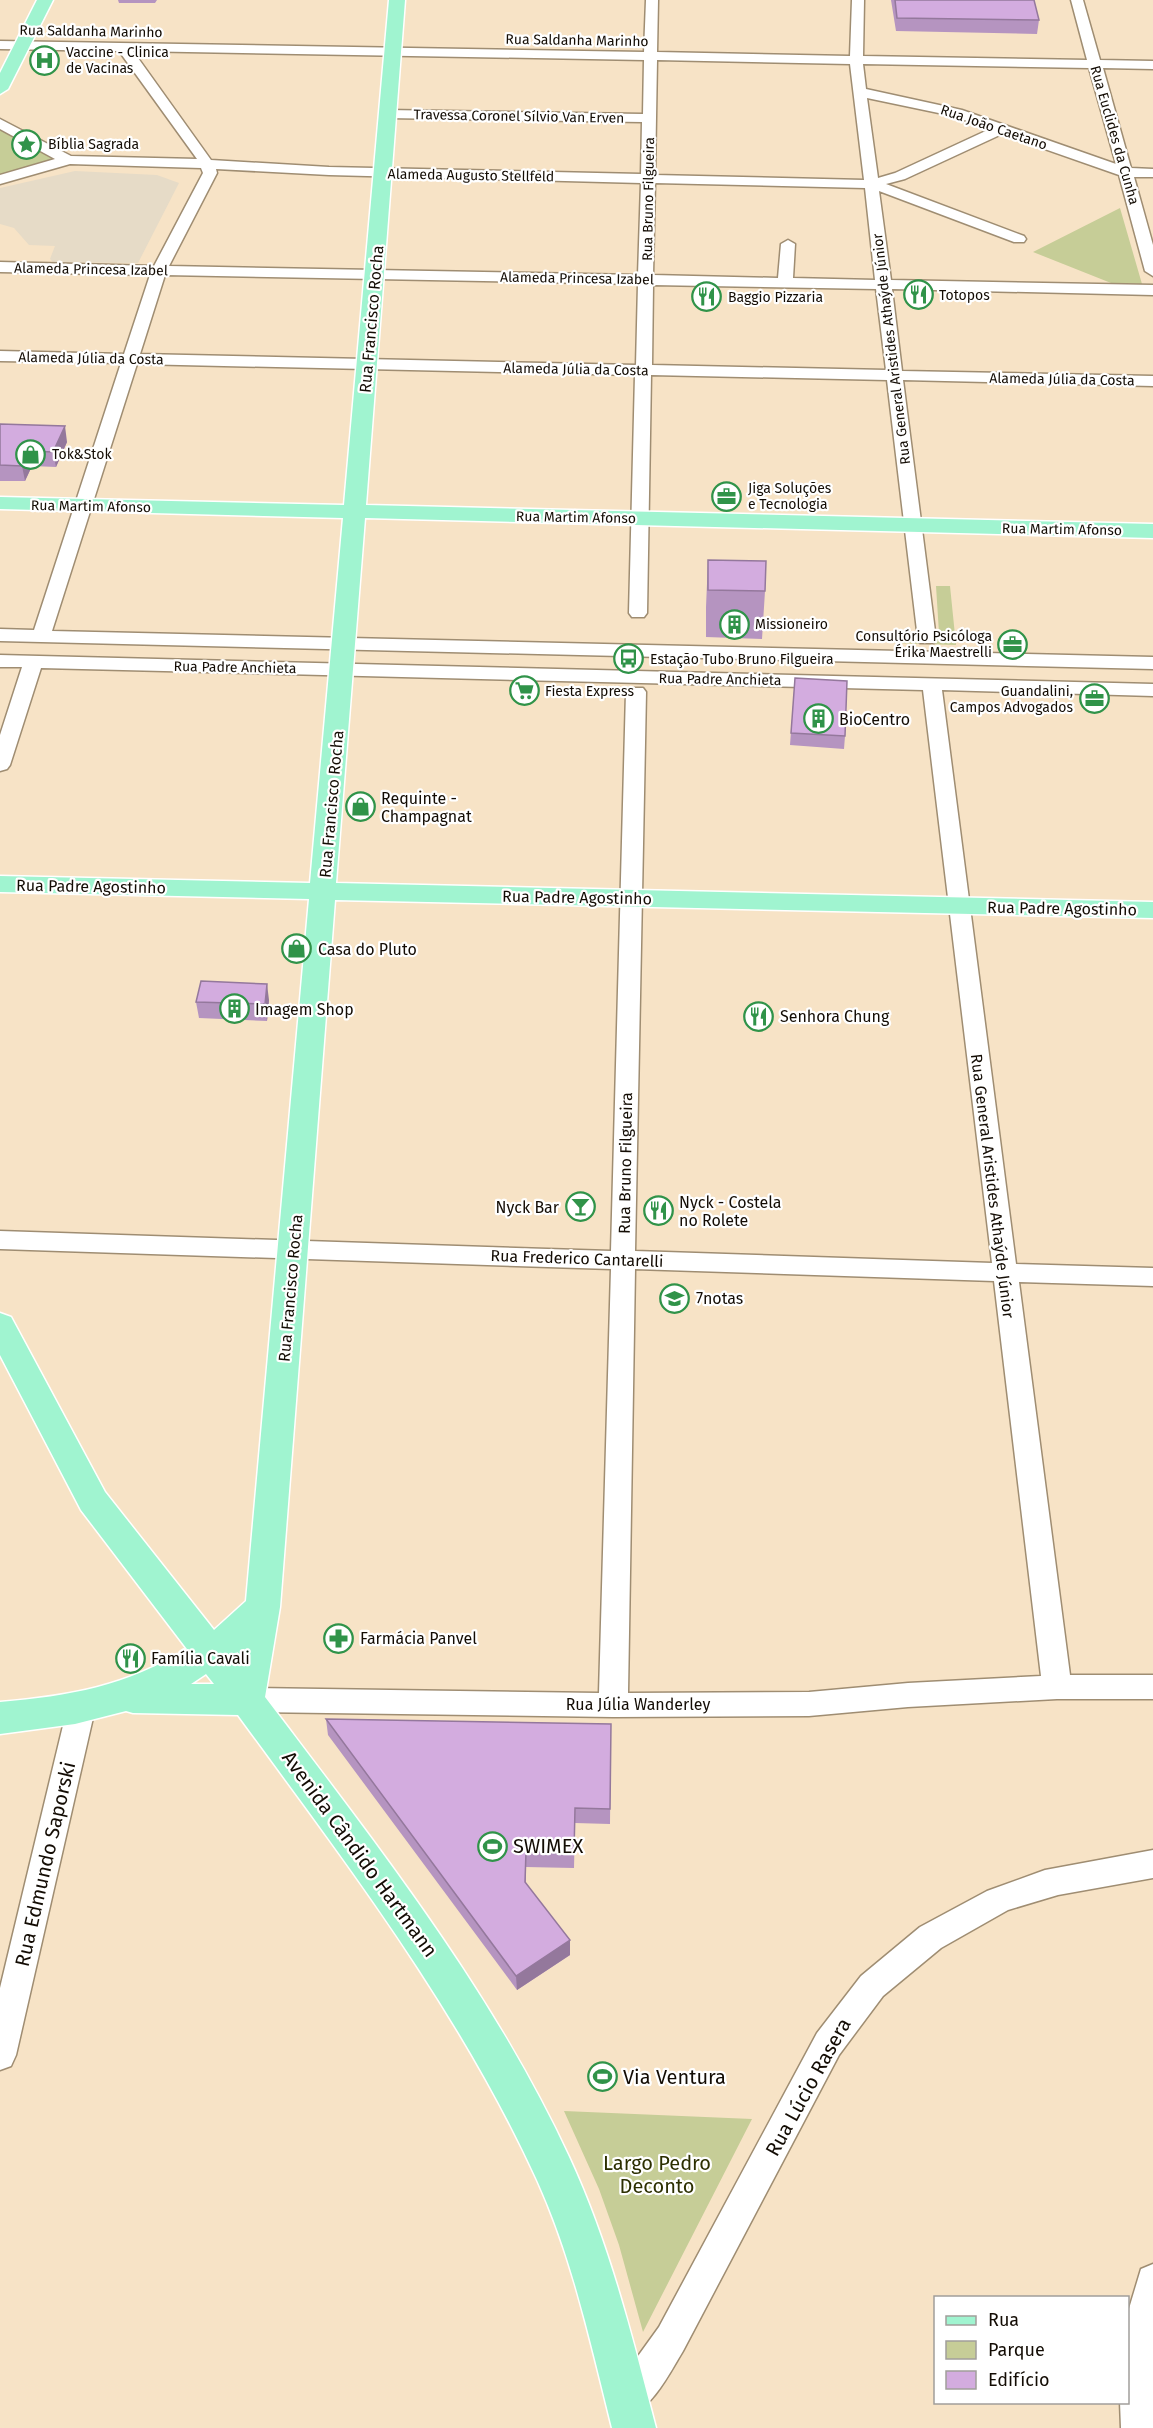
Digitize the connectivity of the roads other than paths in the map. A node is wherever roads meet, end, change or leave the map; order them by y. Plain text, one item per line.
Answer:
1 (45, 0) edge
2 (397, 0) edge
3 (652, 0) edge
4 (858, 0) edge
5 (1077, 0) edge
6 (0, 45) edge
7 (22, 45) junction
8 (123, 47) junction
9 (392, 52) junction
10 (651, 56) junction
11 (856, 60) junction
12 (1095, 64) junction
13 (1153, 65) edge
14 (0, 89) edge
15 (860, 92) junction
16 (387, 114) junction
17 (650, 118) junction
18 (0, 123) edge
19 (1003, 129) junction
20 (70, 160) junction
21 (207, 164) junction
22 (269, 169) junction
23 (382, 172) junction
24 (1124, 172) junction
25 (1153, 173) edge
26 (900, 176) junction
27 (648, 179) junction
28 (0, 180) edge
29 (871, 184) junction
30 (904, 194) junction
31 (198, 195) junction
32 (1019, 239) dead end
33 (788, 244) dead end
34 (0, 267) edge
35 (18, 267) junction
36 (159, 270) junction
37 (1153, 271) edge
38 (374, 274) junction
39 (646, 280) junction
40 (0, 281) edge
41 (785, 282) junction
42 (883, 284) junction
43 (1153, 290) edge
44 (0, 356) edge
45 (130, 359) junction
46 (367, 364) junction
47 (644, 370) junction
48 (895, 376) junction
49 (1153, 381) edge
50 (0, 503) edge
51 (83, 505) junction
52 (355, 512) junction
53 (641, 519) junction
54 (913, 525) junction
55 (1153, 531) edge
56 (638, 613) dead end
57 (0, 634) edge
58 (41, 636) junction
59 (927, 639) dead end
60 (344, 643) junction
61 (0, 661) edge
62 (33, 662) junction
63 (1153, 663) edge
64 (342, 670) junction
65 (932, 684) junction
66 (1153, 690) edge
67 (636, 692) dead end
68 (0, 765) edge
69 (0, 884) edge
70 (324, 891) junction
71 (632, 898) junction
72 (959, 906) junction
73 (1153, 910) edge
74 (0, 1240) edge
75 (294, 1250) junction
76 (623, 1260) junction
77 (1004, 1272) junction
78 (1153, 1276) edge
79 (0, 1325) edge
80 (263, 1607) junction
81 (211, 1654) junction
82 (1057, 1687) junction
83 (1153, 1687) edge
84 (122, 1698) junction
85 (248, 1700) junction
86 (613, 1705) junction
87 (81, 1709) junction
88 (0, 1718) edge
89 (1153, 1864) edge
90 (0, 2055) edge
91 (1153, 2282) edge
92 (631, 2414) edge
93 (1139, 2428) edge

1 - 7 main road
2 - 9 main road, Rua Francisco Rocha
3 - 10 street, Rua Bruno Filgueira
4 - 11 street, Rua General Aristides Athaýde Júnior
5 - 12 street, Rua Euclides da Cunha
6 - 7 street, Rua Saldanha Marinho
7 - 8 street, Rua Saldanha Marinho
7 - 14 main road
8 - 9 street, Rua Saldanha Marinho
8 - 21 street
9 - 10 street, Rua Saldanha Marinho
9 - 16 main road, Rua Francisco Rocha
10 - 11 street, Rua Saldanha Marinho
10 - 17 street, Rua Bruno Filgueira
11 - 12 street, Rua Saldanha Marinho
11 - 15 street, Rua General Aristides Athaýde Júnior
12 - 13 street, Rua Saldanha Marinho
12 - 24 street, Rua Euclides da Cunha
15 - 19 street, Rua João Caetano
15 - 29 street, Rua General Aristides Athaýde Júnior
16 - 17 street, Travessa Coronel Sílvio Van Erven
16 - 23 main road, Rua Francisco Rocha
17 - 27 street, Rua Bruno Filgueira
18 - 20 street
19 - 24 street, Rua João Caetano
19 - 26 street
20 - 21 street, Alameda Augusto Stellfeld
20 - 28 street
21 - 22 street, Alameda Augusto Stellfeld
21 - 31 street
22 - 23 street, Alameda Augusto Stellfeld
22 - 31 street
23 - 27 street, Alameda Augusto Stellfeld
23 - 38 main road, Rua Francisco Rocha
24 - 25 street, Rua João Caetano
24 - 37 street, Rua Euclides da Cunha
26 - 29 street
26 - 30 street
27 - 29 street, Alameda Augusto Stellfeld
27 - 39 street, Rua Bruno Filgueira
29 - 30 street
29 - 42 street, Rua General Aristides Athaýde Júnior
30 - 32 street
31 - 36 street
33 - 41 street
34 - 35 street, Alameda Princesa Izabel
35 - 36 street, Alameda Princesa Izabel
35 - 40 street
36 - 38 street, Alameda Princesa Izabel
36 - 45 street
38 - 39 street, Alameda Princesa Izabel
38 - 46 main road, Rua Francisco Rocha
39 - 41 street, Alameda Princesa Izabel
39 - 47 street, Rua Bruno Filgueira
41 - 42 street, Alameda Princesa Izabel
42 - 43 street, Alameda Princesa Izabel
42 - 48 street, Rua General Aristides Athaýde Júnior
44 - 45 street, Alameda Júlia da Costa
45 - 46 street, Alameda Júlia da Costa
45 - 51 street
46 - 47 street, Alameda Júlia da Costa
46 - 52 main road, Rua Francisco Rocha
47 - 48 street, Alameda Júlia da Costa
47 - 53 street, Rua Bruno Filgueira
48 - 49 street, Alameda Júlia da Costa
48 - 54 street, Rua General Aristides Athaýde Júnior
50 - 51 main road, Rua Martim Afonso
51 - 52 main road, Rua Martim Afonso
51 - 58 street
52 - 53 main road, Rua Martim Afonso
52 - 60 main road, Rua Francisco Rocha
53 - 54 main road, Rua Martim Afonso
53 - 56 street, Rua Bruno Filgueira
54 - 55 main road, Rua Martim Afonso
54 - 59 street, Rua General Aristides Athaýde Júnior
57 - 58 street, Rua Padre Anchieta
58 - 60 street, Rua Padre Anchieta
60 - 63 street, Rua Padre Anchieta
60 - 64 main road, Rua Francisco Rocha
61 - 62 street, Rua Padre Anchieta
62 - 64 street, Rua Padre Anchieta
62 - 68 street
64 - 65 street, Rua Padre Anchieta
64 - 70 main road, Rua Francisco Rocha
65 - 66 street, Rua Padre Anchieta
65 - 72 street, Rua General Aristides Athaýde Júnior
67 - 71 street, Rua Bruno Filgueira
69 - 70 main road, Rua Padre Agostinho
70 - 71 main road, Rua Padre Agostinho
70 - 75 main road, Rua Francisco Rocha
71 - 72 main road, Rua Padre Agostinho
71 - 76 street, Rua Bruno Filgueira
72 - 73 main road, Rua Padre Agostinho
72 - 77 street, Rua General Aristides Athaýde Júnior
74 - 75 street, Rua Frederico Cantarelli
75 - 76 street, Rua Frederico Cantarelli
75 - 80 main road, Rua Francisco Rocha
76 - 77 street, Rua Frederico Cantarelli
76 - 86 street, Rua Bruno Filgueira
77 - 78 street, Rua Frederico Cantarelli
77 - 82 street, Rua General Aristides Athaýde Júnior
79 - 81 main road, Avenida Cândido Hartmann
80 - 81 main road
80 - 85 main road, Rua Francisco Rocha
81 - 84 main road, Rua Júlia Wanderley
81 - 85 main road, Avenida Cândido Hartmann
82 - 83 street, Rua Júlia Wanderley
82 - 86 street, Rua Júlia Wanderley
84 - 85 main road, Rua Júlia Wanderley
84 - 87 main road, Rua Júlia Wanderley
85 - 86 street, Rua Júlia Wanderley
85 - 92 main road, Avenida Cândido Hartmann
87 - 88 main road, Rua Júlia Wanderley
87 - 90 street, Rua Edmundo Saporski
89 - 92 street, Rua Lúcio Rasera
91 - 93 street

